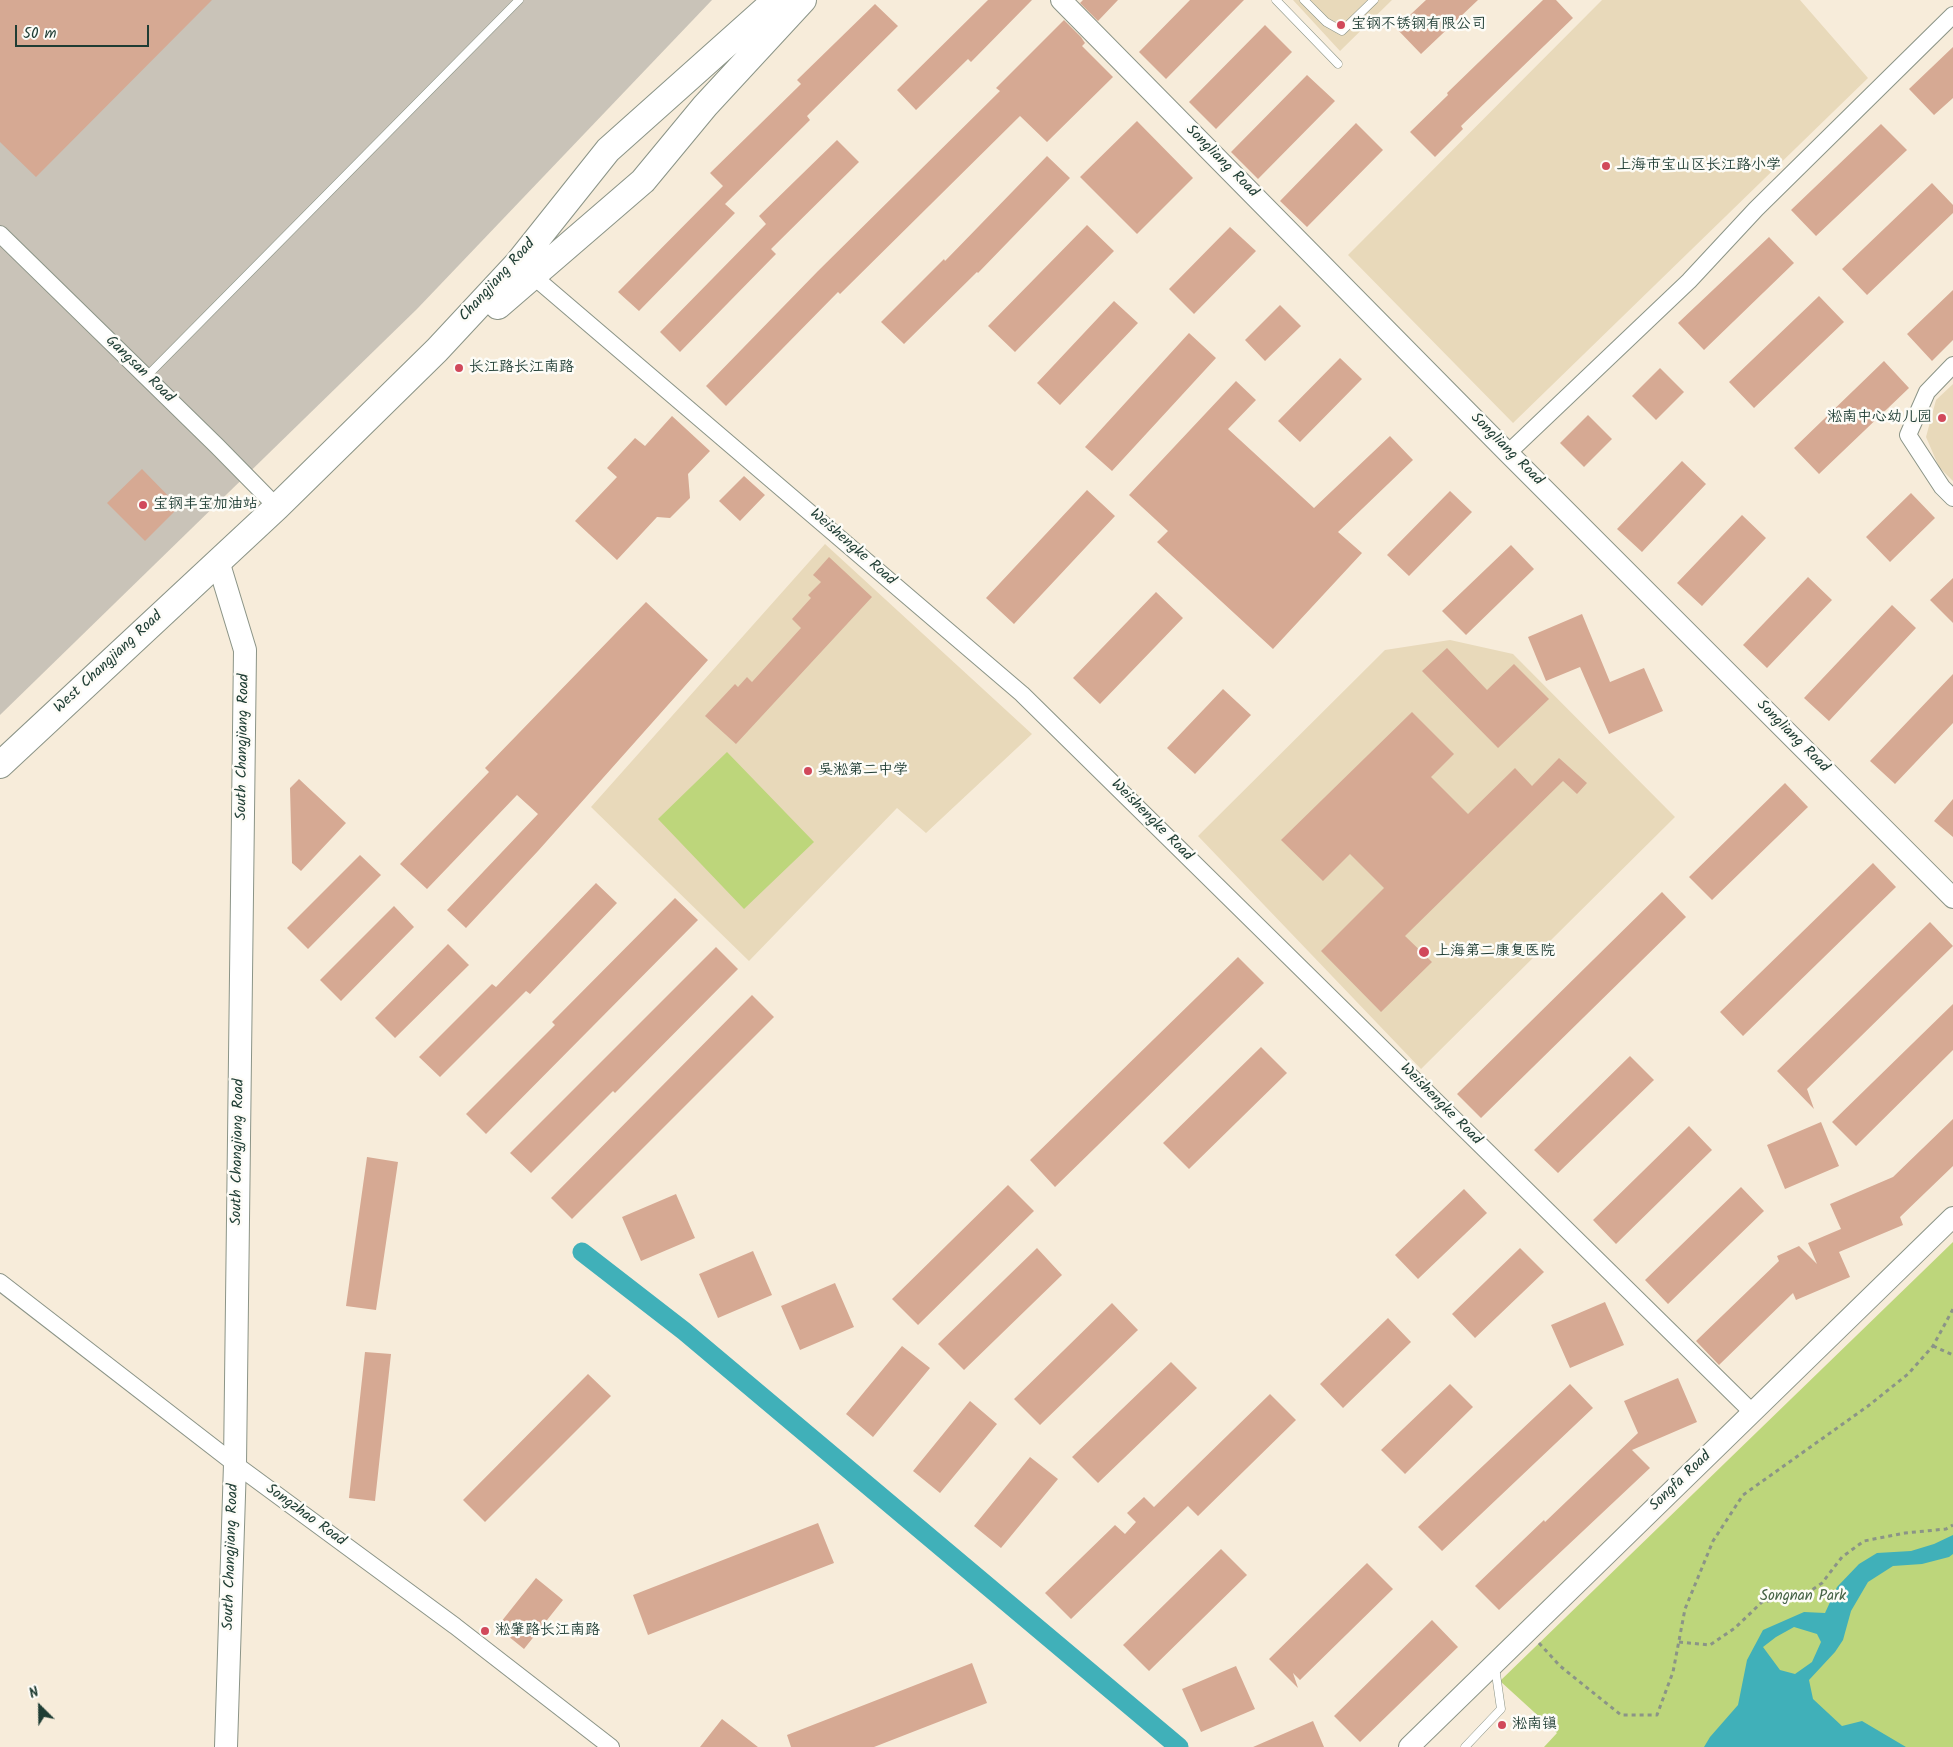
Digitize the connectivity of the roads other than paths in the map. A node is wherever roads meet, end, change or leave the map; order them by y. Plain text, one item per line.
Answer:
1 (519, 0) edge
2 (776, 0) edge
3 (803, 0) edge
4 (1061, 0) edge
5 (1276, 0) edge
6 (1304, 0) edge
7 (1374, 0) edge
8 (1953, 15) edge
9 (1338, 64) dead end
10 (0, 234) edge
11 (525, 269) junction
12 (1953, 365) edge
13 (146, 377) junction
14 (1508, 453) junction
15 (1953, 498) edge
16 (277, 507) junction
17 (218, 561) junction
18 (0, 765) edge
19 (1953, 898) edge
20 (1953, 1217) edge
21 (0, 1282) edge
22 (1753, 1413) junction
23 (235, 1464) junction
24 (1494, 1664) junction
25 (226, 1747) edge
26 (611, 1747) edge
27 (1409, 1747) edge
28 (1465, 1747) edge

1 - 13 lane
2 - 11 main road, Changjiang Road
3 - 11 main road
4 - 14 street, Songliang Road
5 - 9 lane
6 - 7 lane
8 - 14 street
10 - 13 street, Gangsan Road
11 - 16 main road
11 - 22 street, Weishengke Road
12 - 15 street
13 - 16 street, Gangsan Road
14 - 19 street, Songliang Road
16 - 17 main road
17 - 18 main road, West Changjiang Road
17 - 23 main road, South Changjiang Road
20 - 22 street, Songfa Road
21 - 23 street, Songzhao Road
22 - 24 street, Songfa Road
23 - 25 main road, South Changjiang Road
23 - 26 street, Songzhao Road
24 - 27 street, Songfa Road
24 - 28 lane

